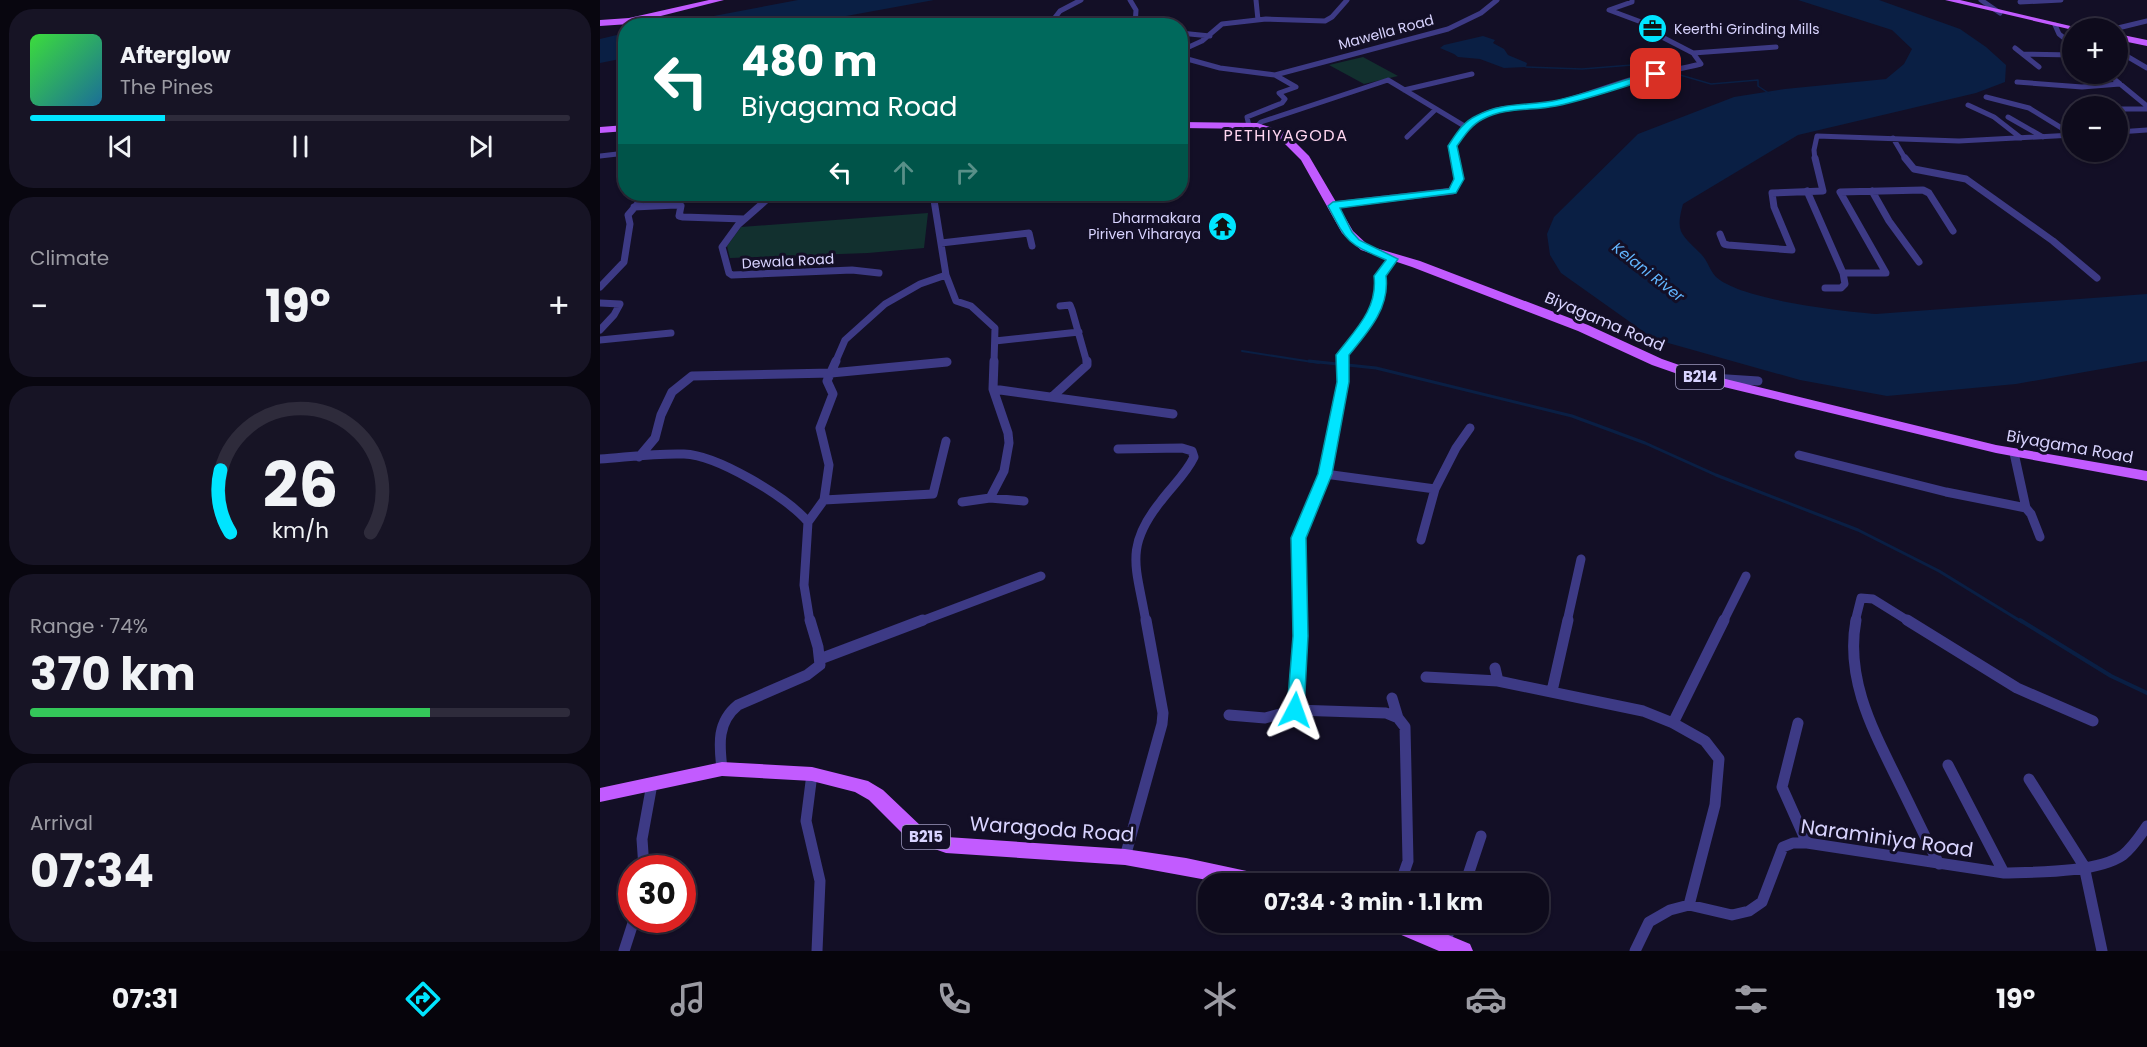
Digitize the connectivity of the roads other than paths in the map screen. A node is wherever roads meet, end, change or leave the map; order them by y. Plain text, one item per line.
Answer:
1 (720, 0) edge
2 (1081, 0) edge
3 (1130, 0) edge
4 (1256, 0) edge
5 (1347, 0) edge
6 (1497, 0) edge
7 (1632, 0) edge
8 (1949, 0) edge
9 (1981, 0) edge
10 (2061, 0) edge
11 (2020, 1) edge
12 (2004, 13) junction
13 (642, 18) edge
14 (1055, 18) edge
15 (1136, 18) edge
16 (1258, 20) junction
17 (2147, 21) edge
18 (618, 22) edge
19 (601, 24) edge
20 (2055, 25) junction
21 (2062, 26) edge
22 (2128, 26) edge
23 (1188, 34) edge
24 (1210, 36) junction
25 (2062, 36) edge
26 (2128, 39) edge
27 (2147, 43) edge
28 (1188, 47) edge
29 (1776, 47) dead end
30 (2015, 48) dead end
31 (1692, 53) junction
32 (2024, 54) junction
33 (2062, 55) edge
34 (2128, 57) edge
35 (1188, 59) edge
36 (2039, 67) dead end
37 (2147, 68) edge
38 (1472, 74) dead end
39 (1275, 75) junction
40 (2018, 82) dead end
41 (2120, 84) joint
42 (1404, 90) junction
43 (1986, 96) dead end
44 (1968, 105) dead end
45 (2147, 107) edge
46 (2128, 108) edge
47 (1435, 110) junction
48 (2008, 117) dead end
49 (1188, 125) edge
50 (1253, 126) junction
51 (618, 127) edge
52 (1466, 127) junction
53 (2062, 128) edge
54 (600, 130) edge
55 (2147, 130) edge
56 (2128, 131) edge
57 (2062, 136) edge
58 (1407, 137) dead end
59 (2044, 137) junction
60 (1893, 138) junction
61 (2021, 138) junction
62 (618, 154) edge
63 (600, 156) edge
64 (1807, 191) junction
65 (1872, 191) junction
66 (640, 201) edge
67 (765, 201) edge
68 (934, 201) edge
69 (1333, 206) junction
70 (634, 207) junction
71 (744, 219) junction
72 (1953, 231) dead end
73 (1720, 234) dead end
74 (941, 243) junction
75 (1032, 246) dead end
76 (1393, 259) junction
77 (1919, 262) dead end
78 (879, 273) dead end
79 (1844, 273) junction
80 (946, 276) junction
81 (2097, 278) dead end
82 (602, 283) edge
83 (1825, 288) dead end
84 (600, 303) edge
85 (1060, 306) dead end
86 (600, 330) edge
87 (1079, 332) junction
88 (671, 333) dead end
89 (600, 340) edge
90 (995, 341) junction
91 (947, 362) dead end
92 (831, 373) junction
93 (1700, 377) junction
94 (1758, 381) dead end
95 (993, 389) junction
96 (1053, 396) junction
97 (1173, 414) dead end
98 (1470, 428) dead end
99 (946, 441) dead end
100 (1118, 449) dead end
101 (2014, 453) junction
102 (1799, 455) dead end
103 (639, 457) junction
104 (600, 459) edge
105 (1325, 474) junction
106 (2147, 476) edge
107 (1435, 489) junction
108 (990, 498) junction
109 (824, 500) junction
110 (1024, 501) dead end
111 (962, 502) dead end
112 (2026, 508) junction
113 (808, 522) junction
114 (2040, 537) dead end
115 (1421, 540) dead end
116 (1581, 559) dead end
117 (1041, 576) dead end
118 (1746, 576) dead end
119 (820, 659) junction
120 (1495, 668) dead end
121 (1426, 677) dead end
122 (1498, 681) junction
123 (1552, 691) junction
124 (1392, 698) dead end
125 (1295, 710) junction
126 (1229, 715) dead end
127 (1398, 718) junction
128 (2093, 721) dead end
129 (1673, 723) junction
130 (1798, 723) dead end
131 (1948, 765) dead end
132 (722, 769) junction
133 (812, 774) junction
134 (2029, 779) dead end
135 (652, 784) junction
136 (600, 795) edge
137 (2147, 826) edge
138 (1481, 836) dead end
139 (1807, 843) junction
140 (643, 855) edge
141 (1125, 857) junction
142 (1939, 864) junction
143 (2084, 866) junction
144 (1219, 873) edge
145 (1404, 873) edge
146 (1469, 873) edge
147 (2004, 873) junction
148 (1689, 905) junction
149 (630, 933) edge
150 (1420, 933) edge
151 (1454, 947) edge
152 (624, 951) edge
153 (817, 951) edge
154 (1635, 951) edge
155 (2102, 951) edge

1 - 13 main road
2 - 14 street
3 - 15 street
4 - 16 street
5 - 16 street, Mawella Road
6 - 39 street, Mawella Road
7 - 31 street
8 - 12 main road
9 - 12 street
10 - 11 street
11 - 12 street
12 - 20 main road
16 - 24 street, Mawella Road
17 - 22 street
18 - 19 main road
20 - 21 main road
20 - 25 street
23 - 24 street
24 - 28 street, Mawella Road
26 - 27 main road
29 - 31 street
30 - 32 street
31 - 52 street
32 - 33 street
32 - 36 street
34 - 37 street
35 - 39 street
38 - 42 street
39 - 50 street
40 - 41 street
41 - 45 street
42 - 47 street
42 - 50 street
43 - 53 street
44 - 61 street
45 - 46 street
47 - 52 street
47 - 58 street
48 - 59 street
49 - 50 main road, Biyagama Road / B214
50 - 69 main road, Biyagama Road / B214
51 - 54 main road
52 - 69 street
55 - 56 street
57 - 59 street
59 - 61 street
60 - 61 street
60 - 64 street
60 - 81 street
62 - 63 street
64 - 73 street
64 - 79 street
65 - 72 street
65 - 77 street
65 - 79 street
66 - 70 street
67 - 71 street, Dewala Road
68 - 74 street
69 - 76 main road, Biyagama Road / B214
70 - 71 street
70 - 82 street
71 - 78 street, Dewala Road
74 - 75 street
74 - 80 street
76 - 93 main road, Biyagama Road / B214
76 - 105 street
79 - 83 street
80 - 90 street
80 - 92 street
84 - 86 street
85 - 87 street
87 - 90 street
87 - 96 street
88 - 89 street
90 - 95 street
91 - 92 street
92 - 103 street
92 - 109 street
93 - 94 street
93 - 101 main road, Biyagama Road / B214
95 - 96 street
95 - 108 street
96 - 97 street
98 - 107 street
99 - 109 street
100 - 141 street
101 - 106 main road, Biyagama Road / B214
101 - 112 street
102 - 112 street
103 - 104 street
103 - 113 street
105 - 107 street
105 - 125 street
107 - 115 street
108 - 110 street
108 - 111 street
109 - 113 street
112 - 114 street
113 - 119 street
116 - 123 street
117 - 119 street
118 - 129 street
119 - 132 street
120 - 122 street
121 - 122 street
122 - 123 street
123 - 129 street
124 - 127 street
125 - 126 street
125 - 127 street
127 - 145 street
128 - 142 street
129 - 148 street
130 - 139 street
131 - 147 street
132 - 133 main road, Waragoda Road / B215
132 - 135 main road, Waragoda Road / B215
133 - 141 main road, Waragoda Road / B215
133 - 153 street
134 - 143 street
135 - 136 main road, Waragoda Road / B215
135 - 140 street
137 - 143 street, Naraminiya Road
138 - 146 street
139 - 142 street, Naraminiya Road
139 - 148 street, Naraminiya Road
141 - 144 main road, Waragoda Road / B215
142 - 147 street, Naraminiya Road
143 - 147 street, Naraminiya Road
143 - 155 street
148 - 154 street
149 - 152 street
150 - 151 main road

